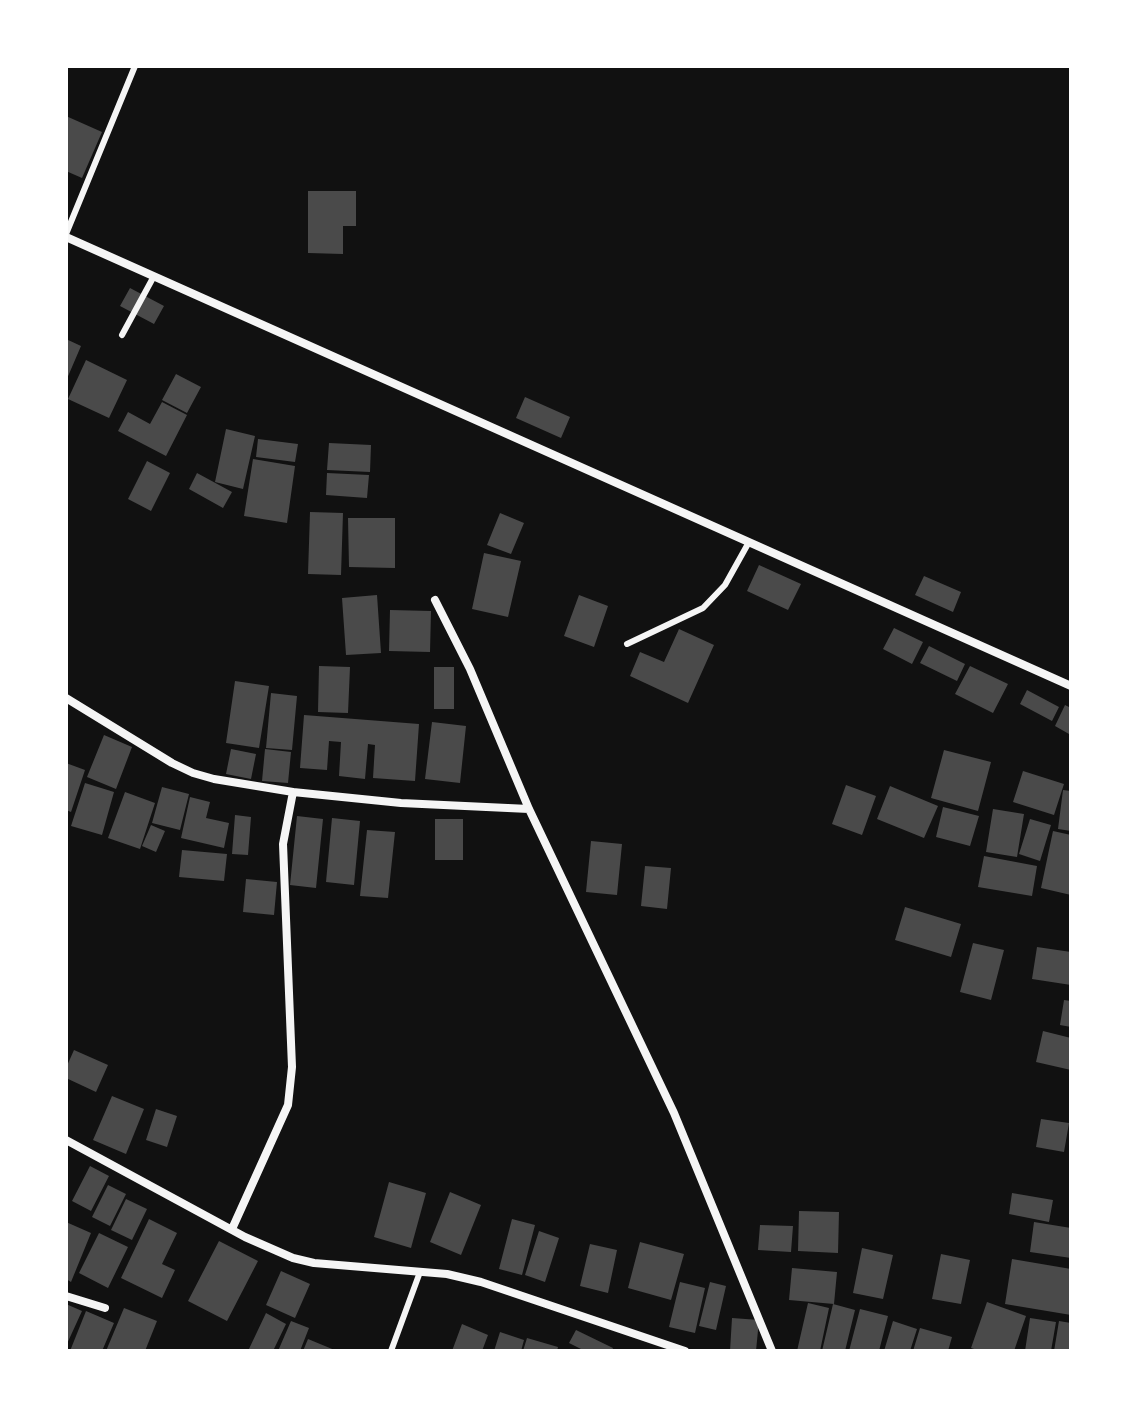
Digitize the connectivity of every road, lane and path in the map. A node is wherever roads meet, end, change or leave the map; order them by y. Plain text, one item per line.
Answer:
1 (135, 66) edge
2 (66, 236) edge
3 (154, 276) junction
4 (122, 335) dead end
5 (749, 542) junction
6 (435, 600) dead end
7 (627, 644) dead end
8 (1071, 686) edge
9 (66, 698) edge
10 (293, 792) junction
11 (529, 809) junction
12 (66, 1140) edge
13 (232, 1229) junction
14 (420, 1272) junction
15 (66, 1296) edge
16 (105, 1308) dead end
17 (391, 1351) edge
18 (685, 1351) edge
19 (772, 1351) edge

1 - 2 lane
2 - 3 street
3 - 4 lane
3 - 5 street
5 - 7 lane
5 - 8 street
6 - 11 street
9 - 10 street
10 - 11 street
10 - 13 street
11 - 19 street
12 - 13 street
13 - 14 street
14 - 17 lane
14 - 18 street
15 - 16 street

